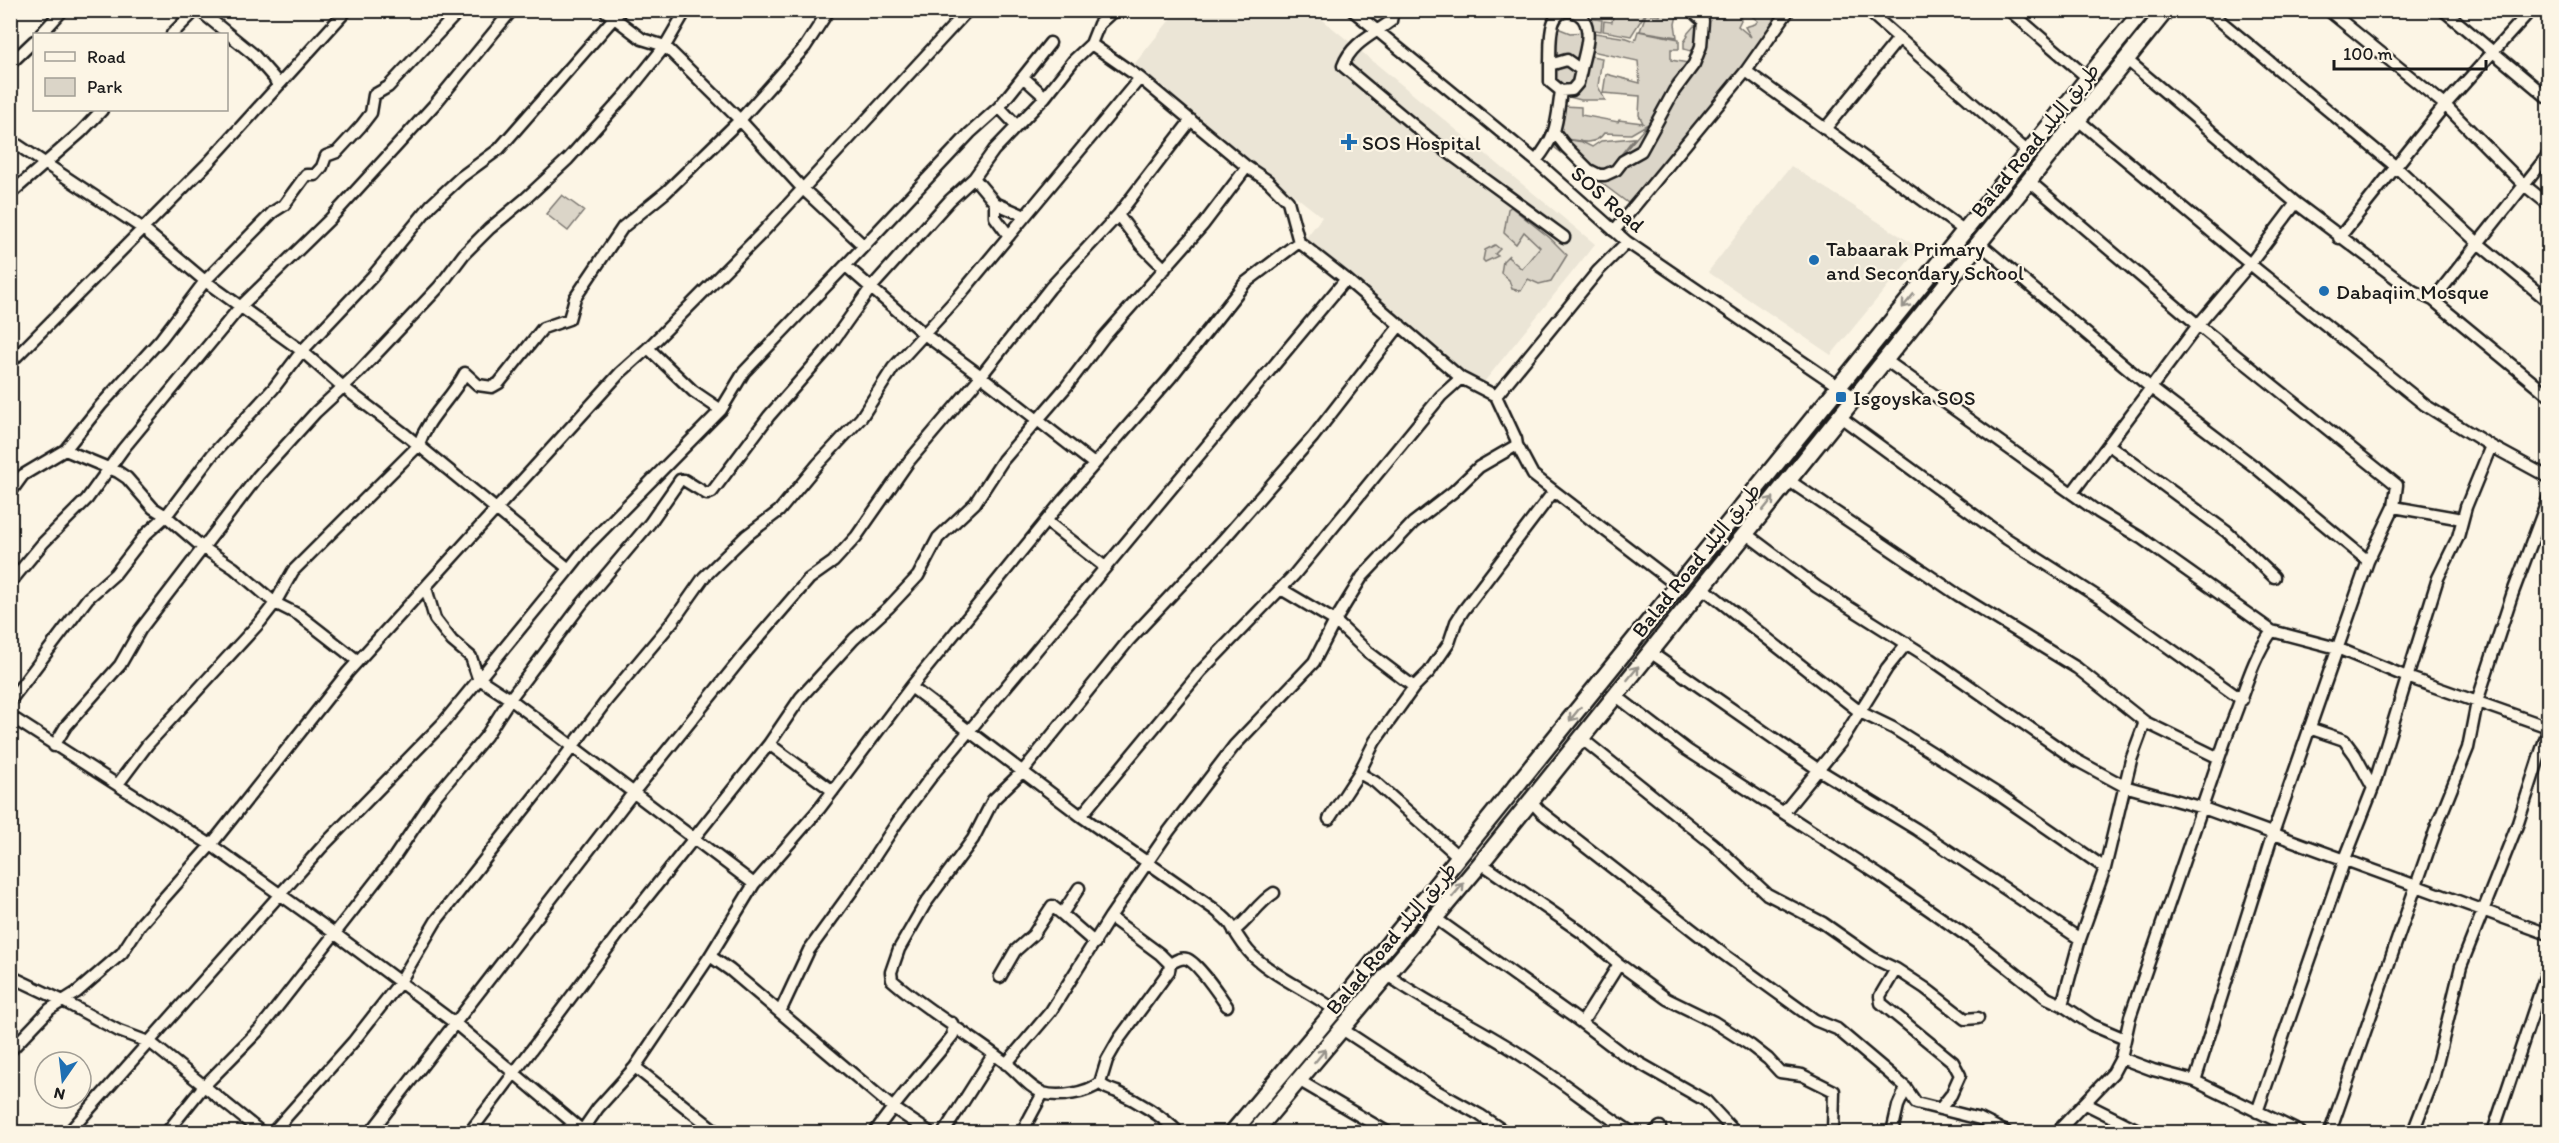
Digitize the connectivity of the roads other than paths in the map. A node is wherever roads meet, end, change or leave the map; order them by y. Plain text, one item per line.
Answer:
1 (63, 10) edge
2 (198, 10) edge
3 (347, 10) edge
4 (459, 10) edge
5 (512, 10) edge
6 (604, 10) edge
7 (686, 10) edge
8 (829, 10) edge
9 (969, 10) edge
10 (1120, 10) edge
11 (1352, 10) edge
12 (1393, 10) edge
13 (1691, 10) edge
14 (1789, 10) edge
15 (1867, 10) edge
16 (2010, 10) edge
17 (2143, 10) edge
18 (2166, 10) edge
19 (2207, 10) edge
20 (2328, 10) edge
21 (2443, 10) edge
22 (2531, 10) edge
23 (617, 15) edge
24 (1375, 29) junction
25 (42, 33) edge
26 (173, 33) edge
27 (227, 33) edge
28 (228, 34) edge
29 (1899, 38) junction
30 (33, 42) edge
31 (1050, 43) dead end
32 (1091, 44) junction
33 (664, 46) junction
34 (2495, 52) junction
35 (2127, 60) junction
36 (1550, 62) junction
37 (10, 64) edge
38 (1581, 70) junction
39 (1746, 71) junction
40 (1023, 76) junction
41 (1140, 78) junction
42 (2089, 79) junction
43 (278, 86) junction
44 (1561, 91) junction
45 (1045, 96) junction
46 (2548, 98) edge
47 (2445, 105) junction
48 (999, 107) junction
49 (101, 111) edge
50 (741, 120) junction
51 (1191, 120) junction
52 (2078, 120) junction
53 (1017, 126) junction
54 (1826, 129) junction
55 (1556, 133) junction
56 (10, 140) edge
57 (2029, 153) junction
58 (2548, 155) edge
59 (1536, 161) junction
60 (45, 162) junction
61 (2395, 166) junction
62 (1248, 167) junction
63 (974, 178) junction
64 (2029, 181) junction
65 (2523, 184) junction
66 (802, 188) junction
67 (10, 194) edge
68 (995, 203) junction
69 (2296, 203) junction
70 (2548, 204) edge
71 (1118, 215) junction
72 (1025, 216) junction
73 (142, 228) junction
74 (1614, 231) junction
75 (1965, 231) junction
76 (1009, 236) junction
77 (1564, 237) dead end
78 (2339, 237) junction
79 (1299, 242) junction
80 (1627, 242) junction
81 (1979, 243) junction
82 (2478, 243) junction
83 (864, 246) junction
84 (2250, 264) junction
85 (846, 266) junction
86 (1165, 269) junction
87 (1346, 279) junction
88 (205, 281) junction
89 (870, 289) junction
90 (2433, 300) junction
91 (2548, 301) edge
92 (240, 307) junction
93 (2198, 325) junction
94 (1400, 326) junction
95 (924, 334) junction
96 (648, 348) junction
97 (302, 351) junction
98 (1884, 359) junction
99 (10, 363) edge
100 (981, 376) junction
101 (1461, 378) junction
102 (343, 387) junction
103 (2151, 387) junction
104 (1839, 388) junction
105 (2548, 395) edge
106 (1496, 396) junction
107 (1854, 397) junction
108 (721, 410) junction
109 (1839, 416) junction
110 (1037, 421) junction
111 (1517, 445) junction
112 (417, 446) junction
113 (2109, 446) junction
114 (2491, 446) junction
115 (65, 450) junction
116 (1094, 464) junction
117 (108, 468) junction
118 (2548, 477) edge
119 (1788, 480) junction
120 (1554, 491) junction
121 (10, 493) edge
122 (2072, 493) junction
123 (2548, 499) edge
124 (2394, 507) junction
125 (495, 509) junction
126 (166, 516) junction
127 (2462, 519) junction
128 (1046, 521) junction
129 (1745, 533) junction
130 (202, 547) junction
131 (2368, 561) junction
132 (1105, 567) junction
133 (569, 569) junction
134 (2274, 577) dead end
135 (10, 583) edge
136 (1679, 587) junction
137 (1702, 587) junction
138 (426, 588) junction
139 (1281, 590) junction
140 (275, 603) junction
141 (1335, 621) junction
142 (2272, 631) junction
143 (1907, 643) junction
144 (2337, 648) junction
145 (1650, 652) junction
146 (358, 661) junction
147 (2407, 677) junction
148 (478, 678) junction
149 (911, 687) junction
150 (1414, 687) junction
151 (1615, 695) junction
152 (510, 699) junction
153 (2242, 700) junction
154 (10, 701) edge
155 (2477, 702) junction
156 (1860, 712) junction
157 (10, 716) edge
158 (2145, 722) junction
159 (2308, 728) junction
160 (2548, 728) edge
161 (969, 729) junction
162 (1581, 738) junction
163 (769, 744) junction
164 (54, 746) junction
165 (573, 747) junction
166 (2220, 758) junction
167 (1819, 770) junction
168 (1023, 771) junction
169 (1359, 773) junction
170 (118, 784) junction
171 (2124, 786) junction
172 (2373, 788) junction
173 (833, 791) junction
174 (633, 793) junction
175 (1530, 801) junction
176 (2203, 808) junction
177 (1784, 812) junction
178 (1082, 816) junction
179 (1329, 819) dead end
180 (2273, 833) junction
181 (694, 838) junction
182 (211, 845) junction
183 (1459, 857) junction
184 (2345, 859) junction
185 (1148, 861) junction
186 (1481, 863) junction
187 (2106, 868) junction
188 (754, 884) junction
189 (2418, 885) junction
190 (1079, 888) dead end
191 (1274, 893) dead end
192 (281, 895) junction
193 (2484, 910) junction
194 (1062, 914) junction
195 (1110, 916) junction
196 (1435, 918) junction
197 (1234, 932) junction
198 (334, 933) junction
199 (2548, 934) edge
200 (2080, 939) junction
201 (1095, 943) junction
202 (710, 956) junction
203 (1170, 964) junction
204 (1619, 964) junction
205 (2548, 968) edge
206 (1896, 969) junction
207 (1386, 974) junction
208 (10, 976) edge
209 (1000, 977) dead end
210 (400, 982) junction
211 (61, 1000) junction
212 (2062, 1005) junction
213 (1227, 1006) dead end
214 (1335, 1010) junction
215 (780, 1012) junction
216 (1978, 1017) dead end
217 (952, 1023) junction
218 (1582, 1023) junction
219 (456, 1024) junction
220 (1342, 1029) junction
221 (2125, 1039) junction
222 (151, 1043) junction
223 (10, 1051) edge
224 (993, 1055) junction
225 (2121, 1058) junction
226 (1006, 1064) junction
227 (634, 1067) junction
228 (514, 1072) junction
229 (1300, 1081) junction
230 (2195, 1081) junction
231 (1100, 1083) junction
232 (203, 1087) junction
233 (1905, 1088) junction
234 (1043, 1093) junction
235 (2086, 1104) junction
236 (892, 1107) junction
237 (1940, 1109) junction
238 (2257, 1112) junction
239 (573, 1124) junction
240 (69, 1132) edge
241 (167, 1132) edge
242 (261, 1132) edge
243 (273, 1132) edge
244 (370, 1132) edge
245 (470, 1132) edge
246 (565, 1132) edge
247 (583, 1132) edge
248 (717, 1132) edge
249 (875, 1132) edge
250 (929, 1132) edge
251 (944, 1132) edge
252 (1022, 1132) edge
253 (1178, 1132) edge
254 (1233, 1132) edge
255 (1255, 1132) edge
256 (1387, 1132) edge
257 (1505, 1132) edge
258 (1631, 1132) edge
259 (1732, 1132) edge
260 (1833, 1132) edge
261 (1892, 1132) edge
262 (2006, 1132) edge
263 (2057, 1132) edge
264 (2142, 1132) edge
265 (2300, 1132) edge
266 (2330, 1132) edge
267 (2413, 1132) edge
268 (2493, 1132) edge

1 - 25 street
2 - 26 street
2 - 27 street
3 - 43 street
4 - 88 street
5 - 92 street
6 - 23 street
7 - 33 street
8 - 50 street
9 - 66 street
10 - 32 street
11 - 24 street, SOS Road
12 - 24 street
13 - 55 street
14 - 39 street
15 - 29 street
16 - 42 street
17 - 42 highway, Balad Road طريق البلد
18 - 35 highway, Balad Road طريق البلد
19 - 61 street
20 - 47 street
21 - 34 street
22 - 34 street
23 - 33 street
23 - 97 street
24 - 59 street, SOS Road
24 - 77 street
28 - 43 street
29 - 54 street
29 - 57 street
30 - 37 street
31 - 40 street
32 - 41 street
32 - 45 street
33 - 50 street
33 - 102 street
34 - 46 street
34 - 47 street
35 - 52 highway, Balad Road طريق البلد
35 - 69 street
36 - 38 street
36 - 38 street
36 - 44 street
38 - 44 street
39 - 54 street
39 - 74 street
40 - 45 street
40 - 48 street
41 - 51 street
41 - 72 street
42 - 57 highway, Balad Road طريق البلد
43 - 73 street
44 - 55 street
45 - 53 street
47 - 61 street
47 - 65 street
48 - 53 street
48 - 83 street
49 - 60 street
50 - 66 street
50 - 112 street
51 - 62 street
51 - 71 street
52 - 64 highway, Balad Road طريق البلد
52 - 84 street
53 - 63 street
54 - 75 street
55 - 59 street
56 - 60 street
57 - 75 highway, Balad Road طريق البلد
58 - 65 street
59 - 74 street, SOS Road
60 - 67 street
60 - 73 street
61 - 78 street
61 - 82 street
62 - 79 street
62 - 86 street
63 - 68 street
63 - 89 street
64 - 81 highway, Balad Road طريق البلد
64 - 93 street
65 - 70 street
65 - 82 street
66 - 83 street
66 - 96 street
68 - 72 street
68 - 76 street
69 - 78 street
69 - 84 street
71 - 86 street
71 - 100 street
72 - 76 street
73 - 88 street
73 - 99 street
74 - 80 street, SOS Road
75 -> 104 highway, Balad Road طريق البلد
76 - 95 street
78 - 90 street
79 - 87 street
79 - 116 street
80 - 104 street, SOS Road
80 - 106 street
81 - 98 highway, Balad Road طريق البلد
81 - 103 street
82 - 90 street
82 - 91 street
83 - 85 street
84 - 93 street
84 - 114 street
85 - 89 street
85 - 108 street
86 - 110 street
87 - 94 street
87 - 132 street
88 - 92 street
88 - 115 street
89 - 95 street
89 - 152 street
90 - 105 street
92 - 97 street
92 - 117 street
93 - 103 street
93 - 124 street
94 - 101 street
94 - 168 street
95 - 100 street
95 - 165 street
96 - 108 street
96 - 125 street
97 - 102 street
97 - 126 street
98 - 107 highway, Balad Road طريق البلد
98 - 122 street
100 - 110 street
100 - 174 street
101 - 106 street
101 - 139 street
102 - 112 street
102 - 130 street
103 - 113 street
103 - 131 street
104 - 107 street, SOS Road
104 - 136 highway, Balad Road طريق البلد
106 - 111 street
107 - 109 highway, Balad Road طريق البلد
108 - 133 street
109 - 119 highway, Balad Road طريق البلد
109 - 153 street
110 - 116 street
110 - 163 street
111 - 120 street
111 - 141 street
112 - 125 street
112 - 140 street
113 - 122 street
113 - 134 street
114 - 118 street
114 - 127 street
115 - 117 street
115 - 121 street
116 - 128 street
117 - 126 street
117 - 135 street
129 -> 119 highway, Balad Road طريق البلد
119 - 158 street
120 - 136 street
120 - 150 street
122 - 142 street
123 - 155 street
124 - 127 street
124 - 131 street
125 - 133 street
125 - 138 street
126 - 130 street
126 - 154 street
127 - 147 street
128 - 132 street
128 - 149 street
129 - 137 highway, Balad Road طريق البلد
129 - 143 street
130 - 140 street
130 - 164 street
131 - 144 street
132 - 161 street
133 - 148 street
136 -> 183 highway, Balad Road طريق البلد
137 - 145 highway, Balad Road طريق البلد
137 - 156 street
138 - 146 street
138 - 148 street
139 - 141 street
139 - 178 street
140 - 146 street
140 - 170 street
141 - 150 street
141 - 185 street
142 - 144 street
142 - 153 street
143 - 156 street
143 - 171 street
144 - 147 street
144 - 159 street
151 -> 145 highway, Balad Road طريق البلد
145 - 167 street
146 - 182 street
147 - 155 street
147 - 172 street
148 - 152 street
148 - 192 street
149 - 161 street
149 - 173 street
150 - 169 street
151 - 162 highway, Balad Road طريق البلد
151 - 177 street
152 - 165 street
152 - 198 street
153 - 166 street
155 - 160 street
155 - 189 street
156 - 167 street
156 - 187 street
157 - 164 street
158 - 166 street
158 - 171 street
159 - 172 street
159 - 180 street
160 - 193 street
161 - 168 street
161 - 215 street
162 - 175 highway, Balad Road طريق البلد
162 - 206 street
163 - 173 street
163 - 181 street
164 - 170 street
165 - 174 street
165 - 210 street
166 - 176 street
167 - 177 street
167 - 200 street
168 - 178 street
168 - 217 street
169 - 179 street
169 - 183 street
170 - 182 street
171 - 176 street
171 - 187 street
172 - 184 street
173 - 188 street
174 - 181 street
174 - 219 street
175 - 186 highway, Balad Road طريق البلد
175 - 233 street
176 - 180 street
176 - 221 street
177 - 212 street
178 - 185 street
180 - 184 street
180 - 230 street
181 - 188 street
181 - 228 street
182 - 192 street
182 - 211 street
183 - 214 highway, Balad Road طريق البلد
184 - 189 street
184 - 238 street
185 - 195 street
185 - 197 street
196 -> 186 highway, Balad Road طريق البلد
186 - 204 street
187 - 200 street
188 - 202 street
189 - 193 street
189 - 266 street
190 - 194 street
191 - 197 street
192 - 198 street
192 - 222 street
193 - 199 street
193 - 267 street
194 - 201 street
194 - 209 street
195 - 201 street
195 - 203 street
196 - 207 highway, Balad Road طريق البلد
196 - 218 street
197 - 214 street
198 - 210 street
198 - 232 street
200 - 212 street
201 - 226 street
202 - 215 street
202 - 227 street
203 - 213 street
203 - 231 street
204 - 218 street
204 - 260 street
205 - 268 street
206 - 216 street
206 - 237 street
207 - 220 highway, Balad Road طريق البلد
207 - 258 street
208 - 211 street
210 - 219 street
210 - 243 street
211 - 222 street
211 - 223 street
212 - 221 street
214 - 254 highway, Balad Road طريق البلد
215 - 236 street
217 - 224 street
217 - 236 street
218 - 259 street
219 - 228 street
219 - 244 street
229 -> 220 highway, Balad Road طريق البلد
220 - 257 street
221 - 225 street
222 - 232 street
222 - 240 street
224 - 226 street
224 - 251 street
225 - 230 street
225 - 235 street
226 - 234 street
227 - 247 street
227 - 248 street
228 - 239 street
228 - 245 street
229 - 255 highway, Balad Road طريق البلد
229 - 256 street
230 - 238 street
231 - 234 street
231 - 253 street
232 - 241 street
232 - 242 street
233 - 237 street
233 - 261 street
234 - 252 street
235 - 263 street
235 - 264 street
236 - 249 street
236 - 250 street
237 - 262 street
238 - 265 street
239 - 246 street
239 - 247 street

